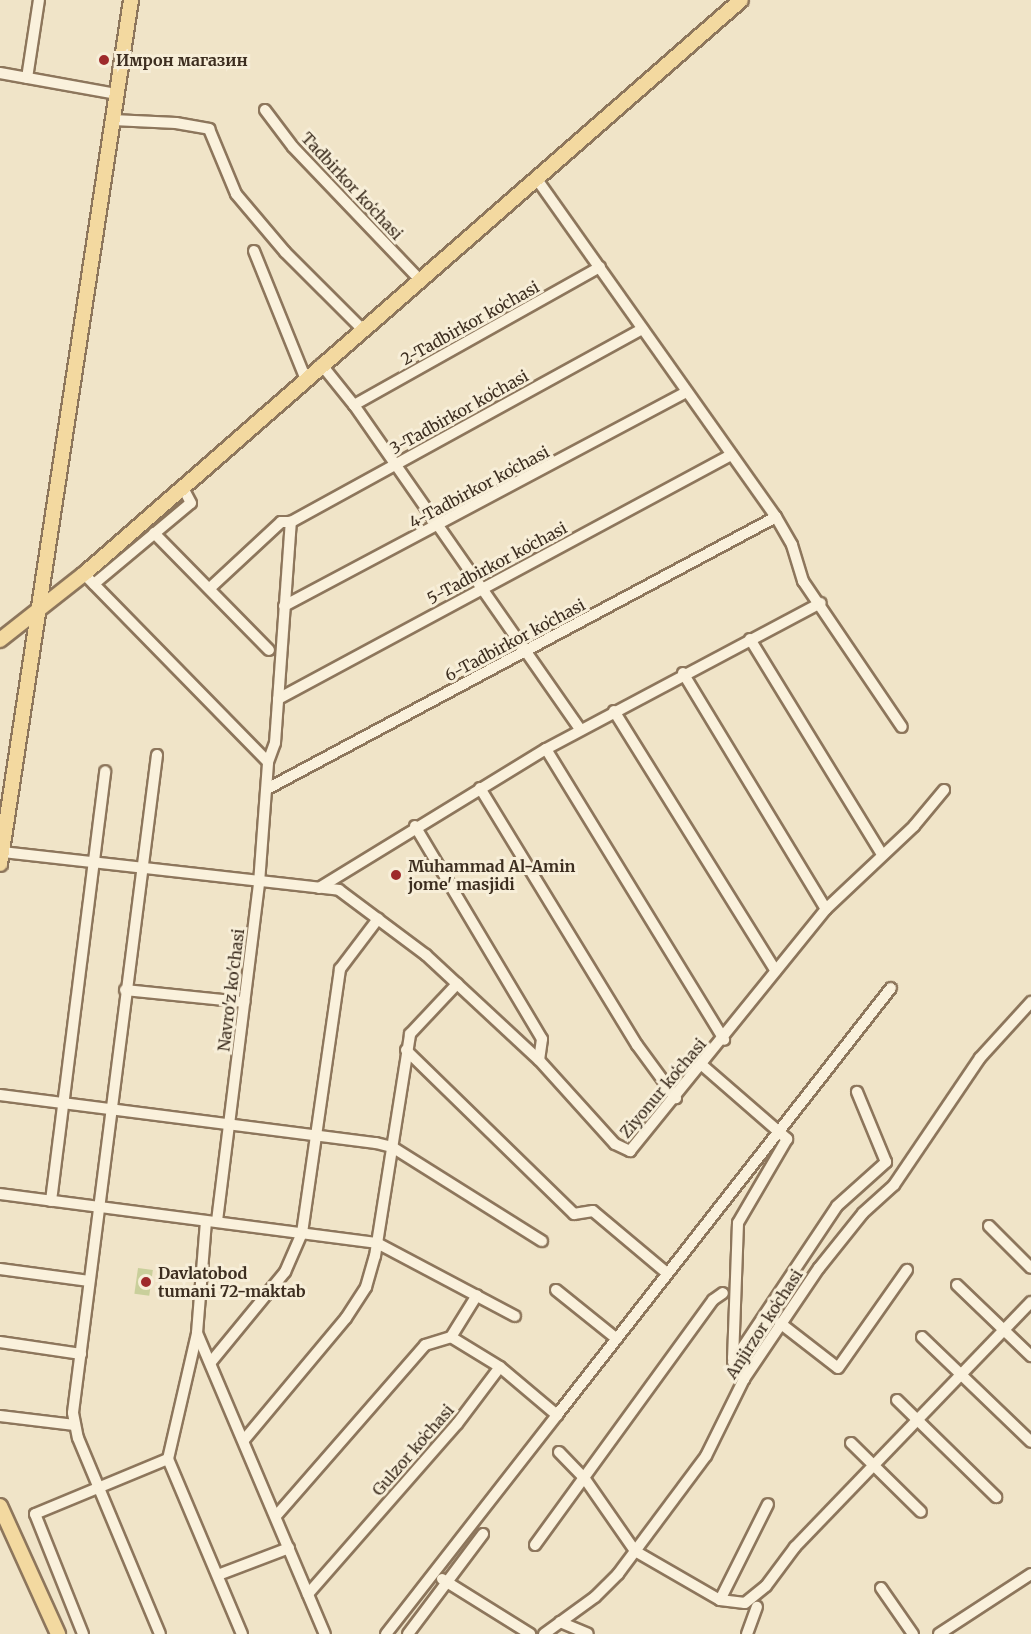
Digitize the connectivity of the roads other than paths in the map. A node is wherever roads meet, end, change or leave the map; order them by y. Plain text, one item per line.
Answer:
1 (39, 0) edge
2 (131, 0) edge
3 (741, 0) edge
4 (0, 73) edge
5 (27, 78) junction
6 (117, 94) junction
7 (265, 110) dead end
8 (113, 120) junction
9 (536, 178) junction
10 (254, 251) dead end
11 (600, 267) junction
12 (419, 279) junction
13 (362, 329) junction
14 (642, 329) junction
15 (321, 364) junction
16 (305, 377) junction
17 (687, 392) junction
18 (354, 405) junction
19 (732, 455) junction
20 (395, 464) junction
21 (187, 493) junction
22 (776, 517) junction
23 (291, 522) junction
24 (438, 527) junction
25 (154, 534) junction
26 (89, 579) junction
27 (210, 588) junction
28 (482, 590) junction
29 (821, 603) junction
30 (284, 606) junction
31 (38, 608) junction
32 (750, 639) junction
33 (0, 640) edge
34 (269, 650) dead end
35 (526, 652) junction
36 (683, 673) junction
37 (278, 699) junction
38 (614, 711) junction
39 (902, 727) dead end
40 (580, 730) junction
41 (546, 749) junction
42 (157, 755) dead end
43 (268, 762) junction
44 (105, 771) dead end
45 (480, 788) junction
46 (267, 789) junction
47 (944, 790) dead end
48 (415, 826) junction
49 (882, 854) junction
50 (1, 860) edge
51 (93, 862) junction
52 (142, 868) junction
53 (259, 883) junction
54 (319, 888) junction
55 (826, 909) junction
56 (378, 919) junction
57 (776, 971) junction
58 (457, 984) junction
59 (891, 988) dead end
60 (125, 990) junction
61 (244, 1002) junction
62 (1031, 1002) edge
63 (724, 1040) junction
64 (406, 1050) junction
65 (538, 1060) junction
66 (702, 1065) junction
67 (857, 1092) dead end
68 (0, 1095) edge
69 (676, 1098) junction
70 (63, 1103) junction
71 (112, 1107) junction
72 (230, 1122) junction
73 (777, 1128) junction
74 (317, 1134) junction
75 (392, 1147) junction
76 (0, 1194) edge
77 (51, 1201) junction
78 (98, 1208) junction
79 (212, 1221) junction
80 (989, 1226) dead end
81 (302, 1233) junction
82 (542, 1241) dead end
83 (377, 1243) junction
84 (1031, 1268) edge
85 (0, 1269) edge
86 (907, 1270) dead end
87 (668, 1273) junction
88 (89, 1281) junction
89 (957, 1285) dead end
90 (556, 1290) dead end
91 (723, 1293) dead end
92 (477, 1295) junction
93 (1031, 1302) edge
94 (515, 1316) dead end
95 (780, 1323) junction
96 (1004, 1330) junction
97 (197, 1333) junction
98 (451, 1337) junction
99 (922, 1337) dead end
100 (617, 1339) junction
101 (0, 1342) edge
102 (81, 1354) junction
103 (1031, 1356) edge
104 (211, 1362) junction
105 (734, 1362) junction
106 (500, 1368) junction
107 (961, 1376) junction
108 (744, 1379) junction
109 (897, 1400) dead end
110 (557, 1415) junction
111 (0, 1416) edge
112 (918, 1420) junction
113 (74, 1425) junction
114 (244, 1440) junction
115 (1031, 1442) edge
116 (851, 1443) dead end
117 (559, 1452) dead end
118 (168, 1459) junction
119 (874, 1467) junction
120 (585, 1479) junction
121 (99, 1488) junction
122 (996, 1497) dead end
123 (768, 1504) dead end
124 (0, 1506) edge
125 (921, 1512) dead end
126 (276, 1516) junction
127 (483, 1534) dead end
128 (535, 1545) dead end
129 (289, 1548) junction
130 (635, 1551) junction
131 (435, 1573) junction
132 (1031, 1574) edge
133 (218, 1575) junction
134 (447, 1582) junction
135 (881, 1588) dead end
136 (308, 1594) junction
137 (720, 1600) junction
138 (757, 1607) dead end
139 (560, 1622) junction
140 (58, 1634) edge
141 (83, 1634) edge
142 (160, 1634) edge
143 (243, 1634) edge
144 (325, 1634) edge
145 (386, 1634) edge
146 (408, 1634) edge
147 (530, 1634) edge
148 (544, 1634) edge
149 (588, 1634) edge
150 (747, 1634) edge
151 (913, 1634) edge
152 (939, 1634) edge

1 - 5 street
2 - 6 main road
3 - 9 main road
4 - 5 street
5 - 6 street
6 - 8 main road
7 - 12 street, Tadbirkor koʻchasi
8 - 13 street
8 - 31 main road
9 - 11 street
9 - 12 main road
10 - 16 street
11 - 14 street
11 - 18 street, 2-Tadbirkor koʻchasi
12 - 13 main road
13 - 15 main road
14 - 17 street
14 - 20 street, 3-Tadbirkor koʻchasi
15 - 16 main road
15 - 18 street
16 - 21 main road
17 - 19 street
17 - 24 street, 4-Tadbirkor koʻchasi
18 - 20 street
19 - 22 street
19 - 28 street, 5-Tadbirkor koʻchasi
20 - 23 street, 3-Tadbirkor koʻchasi
20 - 24 street
21 - 25 street
21 - 26 main road
22 - 29 street
22 - 35 street, 6-Tadbirkor koʻchasi
23 - 27 street, 3-Tadbirkor koʻchasi
23 - 30 street, Navro'z ko'chasi
24 - 28 street
24 - 30 street, 4-Tadbirkor koʻchasi
25 - 26 street
25 - 27 street
26 - 31 main road
26 - 43 street
27 - 34 street
28 - 35 street
28 - 37 street, 5-Tadbirkor koʻchasi
29 - 32 street
29 - 39 street
30 - 37 street, Navro'z ko'chasi
31 - 33 main road
31 - 50 main road
32 - 36 street
32 - 49 street
35 - 40 street
35 - 46 street, 6-Tadbirkor koʻchasi
36 - 38 street
36 - 55 street
37 - 43 street, Navro'z ko'chasi
38 - 40 street
38 - 57 street
40 - 41 street
41 - 45 street
41 - 63 street
42 - 52 street
43 - 46 street, Navro'z ko'chasi
44 - 51 street
45 - 48 street
45 - 69 street
46 - 53 street, Navro'z ko'chasi
47 - 49 street, Ziyonur koʻchasi
48 - 54 street
48 - 65 street
49 - 55 street, Ziyonur koʻchasi
50 - 51 street, Ziyonur koʻchasi
51 - 52 street, Ziyonur koʻchasi
51 - 70 street
52 - 53 street, Ziyonur koʻchasi
52 - 60 street
53 - 54 street, Ziyonur koʻchasi
53 - 61 street, Navro'z ko'chasi
54 - 56 street, Ziyonur koʻchasi
55 - 57 street, Ziyonur koʻchasi
56 - 58 street, Ziyonur koʻchasi
56 - 74 street
57 - 63 street, Ziyonur koʻchasi
58 - 64 street
58 - 65 street, Ziyonur koʻchasi
59 - 73 street
60 - 61 street
60 - 71 street
61 - 72 street, Navro'z ko'chasi
62 - 95 street, Anjirzor koʻchasi
63 - 66 street, Ziyonur koʻchasi
64 - 75 street
64 - 87 street
65 - 69 street, Ziyonur koʻchasi
66 - 69 street, Ziyonur koʻchasi
66 - 73 street
67 - 105 street
68 - 70 street
70 - 71 street
70 - 77 street
71 - 72 street
71 - 78 street
72 - 74 street
72 - 79 street, Navro'z ko'chasi
73 - 87 street
73 - 105 street
74 - 75 street
74 - 81 street
75 - 82 street
75 - 83 street
76 - 77 street
77 - 78 street
78 - 79 street
78 - 88 street
79 - 81 street
79 - 97 street, Navro'z ko'chasi
80 - 84 street
81 - 83 street
81 - 104 street
83 - 92 street
83 - 114 street
85 - 88 street
86 - 95 street
87 - 100 street
88 - 102 street
89 - 96 street
90 - 100 street
91 - 120 street
92 - 94 street
92 - 98 street
93 - 96 street
95 - 108 street, Anjirzor koʻchasi
96 - 103 street
96 - 107 street
97 - 104 street
97 - 118 street, Navro'z ko'chasi
98 - 106 street
98 - 126 street
99 - 107 street
100 - 110 street
101 - 102 street
102 - 113 street
104 - 114 street
105 - 108 street
106 - 110 street
106 - 136 street, Gulzor koʻchasi
107 - 112 street
107 - 115 street
108 - 130 street, Anjirzor koʻchasi
109 - 112 street
110 - 131 street
111 - 113 street
112 - 119 street
112 - 122 street
113 - 121 street
114 - 126 street
116 - 119 street
117 - 120 street
118 - 121 street
118 - 133 street
119 - 125 street
119 - 137 street
120 - 128 street
120 - 130 street
121 - 141 street
121 - 142 street
123 - 137 street
124 - 140 main road
126 - 129 street
127 - 134 street
129 - 133 street
129 - 136 street
130 - 137 street
130 - 139 street, Anjirzor koʻchasi
131 - 134 street
131 - 145 street
132 - 152 street
133 - 143 street
134 - 146 street
134 - 147 street
135 - 151 street
136 - 144 street
138 - 150 street
139 - 148 street, Anjirzor koʻchasi
139 - 149 street

